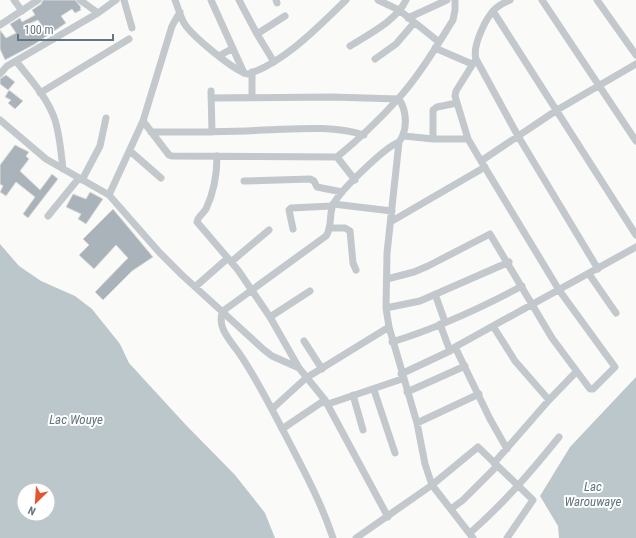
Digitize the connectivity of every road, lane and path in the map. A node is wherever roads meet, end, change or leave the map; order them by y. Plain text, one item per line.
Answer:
1 (14, 0) edge
2 (38, 0) edge
3 (80, 0) edge
4 (116, 0) edge
5 (124, 0) edge
6 (174, 0) edge
7 (211, 0) edge
8 (239, 0) edge
9 (346, 0) edge
10 (378, 0) edge
11 (406, 0) edge
12 (447, 0) edge
13 (455, 0) edge
14 (508, 0) edge
15 (542, 0) edge
16 (597, 0) edge
17 (399, 10) junction
18 (22, 11) junction
19 (493, 11) junction
20 (180, 12) junction
21 (98, 13) junction
22 (284, 16) dead end
23 (408, 18) junction
24 (414, 23) junction
25 (0, 25) edge
26 (132, 28) dead end
27 (257, 34) junction
28 (129, 39) dead end
29 (437, 45) junction
30 (350, 46) dead end
31 (233, 48) junction
32 (636, 55) edge
33 (219, 56) junction
34 (375, 59) dead end
35 (16, 61) junction
36 (274, 62) junction
37 (474, 62) junction
38 (636, 64) edge
39 (2, 69) edge
40 (248, 73) junction
41 (598, 86) junction
42 (40, 93) junction
43 (252, 98) junction
44 (399, 99) junction
45 (457, 103) junction
46 (557, 110) junction
47 (106, 118) dead end
48 (0, 120) edge
49 (143, 121) junction
50 (151, 132) junction
51 (212, 132) junction
52 (364, 135) junction
53 (518, 136) junction
54 (401, 139) junction
55 (433, 139) junction
56 (468, 139) junction
57 (636, 141) edge
58 (130, 151) junction
59 (217, 156) junction
60 (337, 157) junction
61 (483, 164) junction
62 (63, 169) junction
63 (161, 178) dead end
64 (80, 179) junction
65 (355, 180) junction
66 (244, 181) dead end
67 (342, 192) junction
68 (109, 195) junction
69 (333, 205) junction
70 (392, 211) junction
71 (48, 216) dead end
72 (392, 221) junction
73 (329, 228) junction
74 (293, 229) dead end
75 (269, 230) dead end
76 (636, 235) edge
77 (636, 247) edge
78 (230, 260) junction
79 (509, 262) junction
80 (598, 269) junction
81 (356, 270) dead end
82 (589, 274) junction
83 (386, 279) junction
84 (522, 286) junction
85 (195, 287) junction
86 (252, 290) junction
87 (559, 290) junction
88 (310, 291) dead end
89 (435, 294) junction
90 (532, 305) junction
91 (386, 308) junction
92 (223, 311) junction
93 (616, 313) dead end
94 (270, 317) junction
95 (442, 323) junction
96 (493, 326) junction
97 (389, 327) junction
98 (304, 341) dead end
99 (392, 342) junction
100 (453, 349) junction
101 (465, 366) junction
102 (299, 368) junction
103 (322, 369) junction
104 (576, 372) junction
105 (402, 376) junction
106 (306, 378) junction
107 (374, 390) junction
108 (407, 392) junction
109 (479, 394) junction
110 (353, 395) junction
111 (549, 400) junction
112 (327, 402) junction
113 (272, 409) junction
114 (417, 423) junction
115 (282, 429) junction
116 (363, 430) dead end
117 (559, 437) dead end
118 (507, 449) junction
119 (395, 453) dead end
120 (496, 464) junction
121 (432, 485) junction
122 (519, 486) junction
123 (451, 509) junction
124 (388, 517) junction
125 (471, 536) edge
126 (333, 538) edge
127 (356, 538) edge
128 (507, 538) edge

1 - 18 street
2 - 18 street
3 - 21 street
4 - 21 street
5 - 26 street
6 - 20 street
7 - 31 street
8 - 27 street
9 - 36 street
10 - 17 street
11 - 17 street
12 - 23 street
13 - 29 street
14 - 19 street
15 - 41 street
16 - 32 street
17 - 23 street
17 - 30 street
18 - 25 street
19 - 37 street
19 - 46 street
20 - 33 street
20 - 49 street
21 - 35 street
22 - 27 street
23 - 24 street
24 - 29 street
24 - 34 street
27 - 36 street
28 - 42 street
29 - 37 street
29 - 44 street
31 - 33 street
31 - 40 street
33 - 40 street
35 - 39 street
35 - 42 street
36 - 40 street
37 - 45 street
37 - 53 street
38 - 41 street
40 - 43 street
41 - 46 street
41 - 57 street
42 - 62 street
43 - 44 street
43 - 51 street
44 - 52 street
44 - 54 street
45 - 55 street
45 - 56 street
46 - 53 street
46 - 76 street
47 - 64 street
48 - 62 street
49 - 50 street
49 - 58 street
50 - 51 street
50 - 59 street
51 - 52 street
52 - 60 street
53 - 61 street
53 - 80 street
54 - 55 street
54 - 65 street
54 - 70 street
55 - 56 street
56 - 61 street
58 - 63 street
58 - 68 street
59 - 60 street
59 - 78 street
60 - 65 street
61 - 72 street
61 - 87 street
62 - 64 street
64 - 68 street
64 - 71 street
65 - 67 street
66 - 67 street
67 - 69 street
68 - 85 street
69 - 70 street
69 - 73 street
69 - 74 street
70 - 72 street
72 - 83 street
73 - 81 street
73 - 86 street
75 - 78 street
77 - 80 street
78 - 85 street
78 - 86 street
79 - 83 street
79 - 84 street
79 - 89 street
80 - 82 street
82 - 87 street
82 - 93 street
83 - 91 street
84 - 90 street
84 - 95 street
85 - 92 street
86 - 92 street
86 - 94 street
87 - 90 street
87 - 104 street
88 - 94 street
89 - 91 street
89 - 95 street
90 - 96 street
90 - 104 street
91 - 97 street
92 - 102 street
92 - 113 street
94 - 102 street
95 - 99 street
95 - 100 street
96 - 100 street
96 - 111 street
97 - 99 street
97 - 103 street
98 - 103 street
99 - 105 street
100 - 101 street
100 - 105 street
101 - 108 street
101 - 109 street
102 - 106 street
103 - 106 street
104 - 111 street
105 - 107 street
105 - 108 street
106 - 112 street
106 - 113 street
107 - 110 street
107 - 119 street
108 - 114 street
109 - 114 street
109 - 118 street
110 - 112 street
110 - 116 street
111 - 118 street
112 - 115 street
112 - 124 street
113 - 115 street
114 - 121 street
115 - 126 street
117 - 122 street
118 - 120 street
120 - 121 street
120 - 122 street
120 - 123 street
121 - 123 street
121 - 124 street
122 - 125 street
122 - 128 street
123 - 125 street
124 - 127 street

